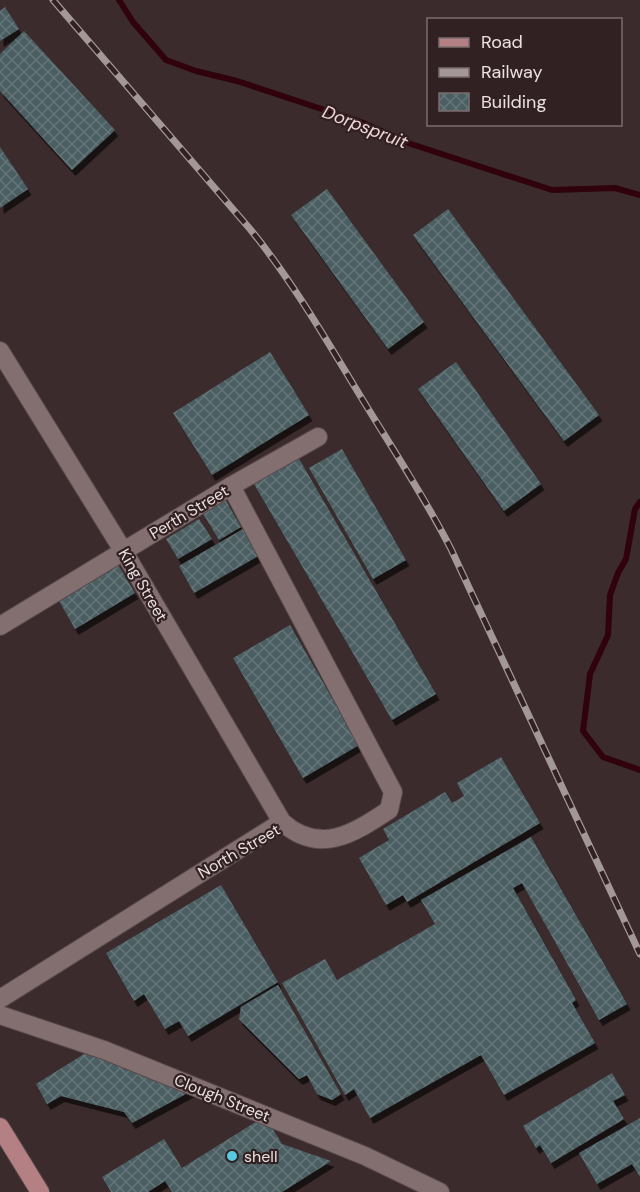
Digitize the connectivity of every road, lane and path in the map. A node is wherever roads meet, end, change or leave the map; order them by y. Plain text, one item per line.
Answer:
1 (0, 351) edge
2 (318, 437) dead end
3 (231, 486) junction
4 (124, 552) junction
5 (0, 626) edge
6 (282, 822) junction
7 (0, 999) edge
8 (0, 1015) edge
9 (0, 1127) edge
10 (40, 1192) edge
11 (440, 1192) edge

1 - 4 lane, King Street
2 - 3 lane, Perth Street
3 - 4 lane, Perth Street
3 - 6 lane, North Street
4 - 5 lane, Perth Street
4 - 6 lane, King Street
6 - 7 lane, North Street
8 - 11 lane, Clough Street
9 - 10 main road

